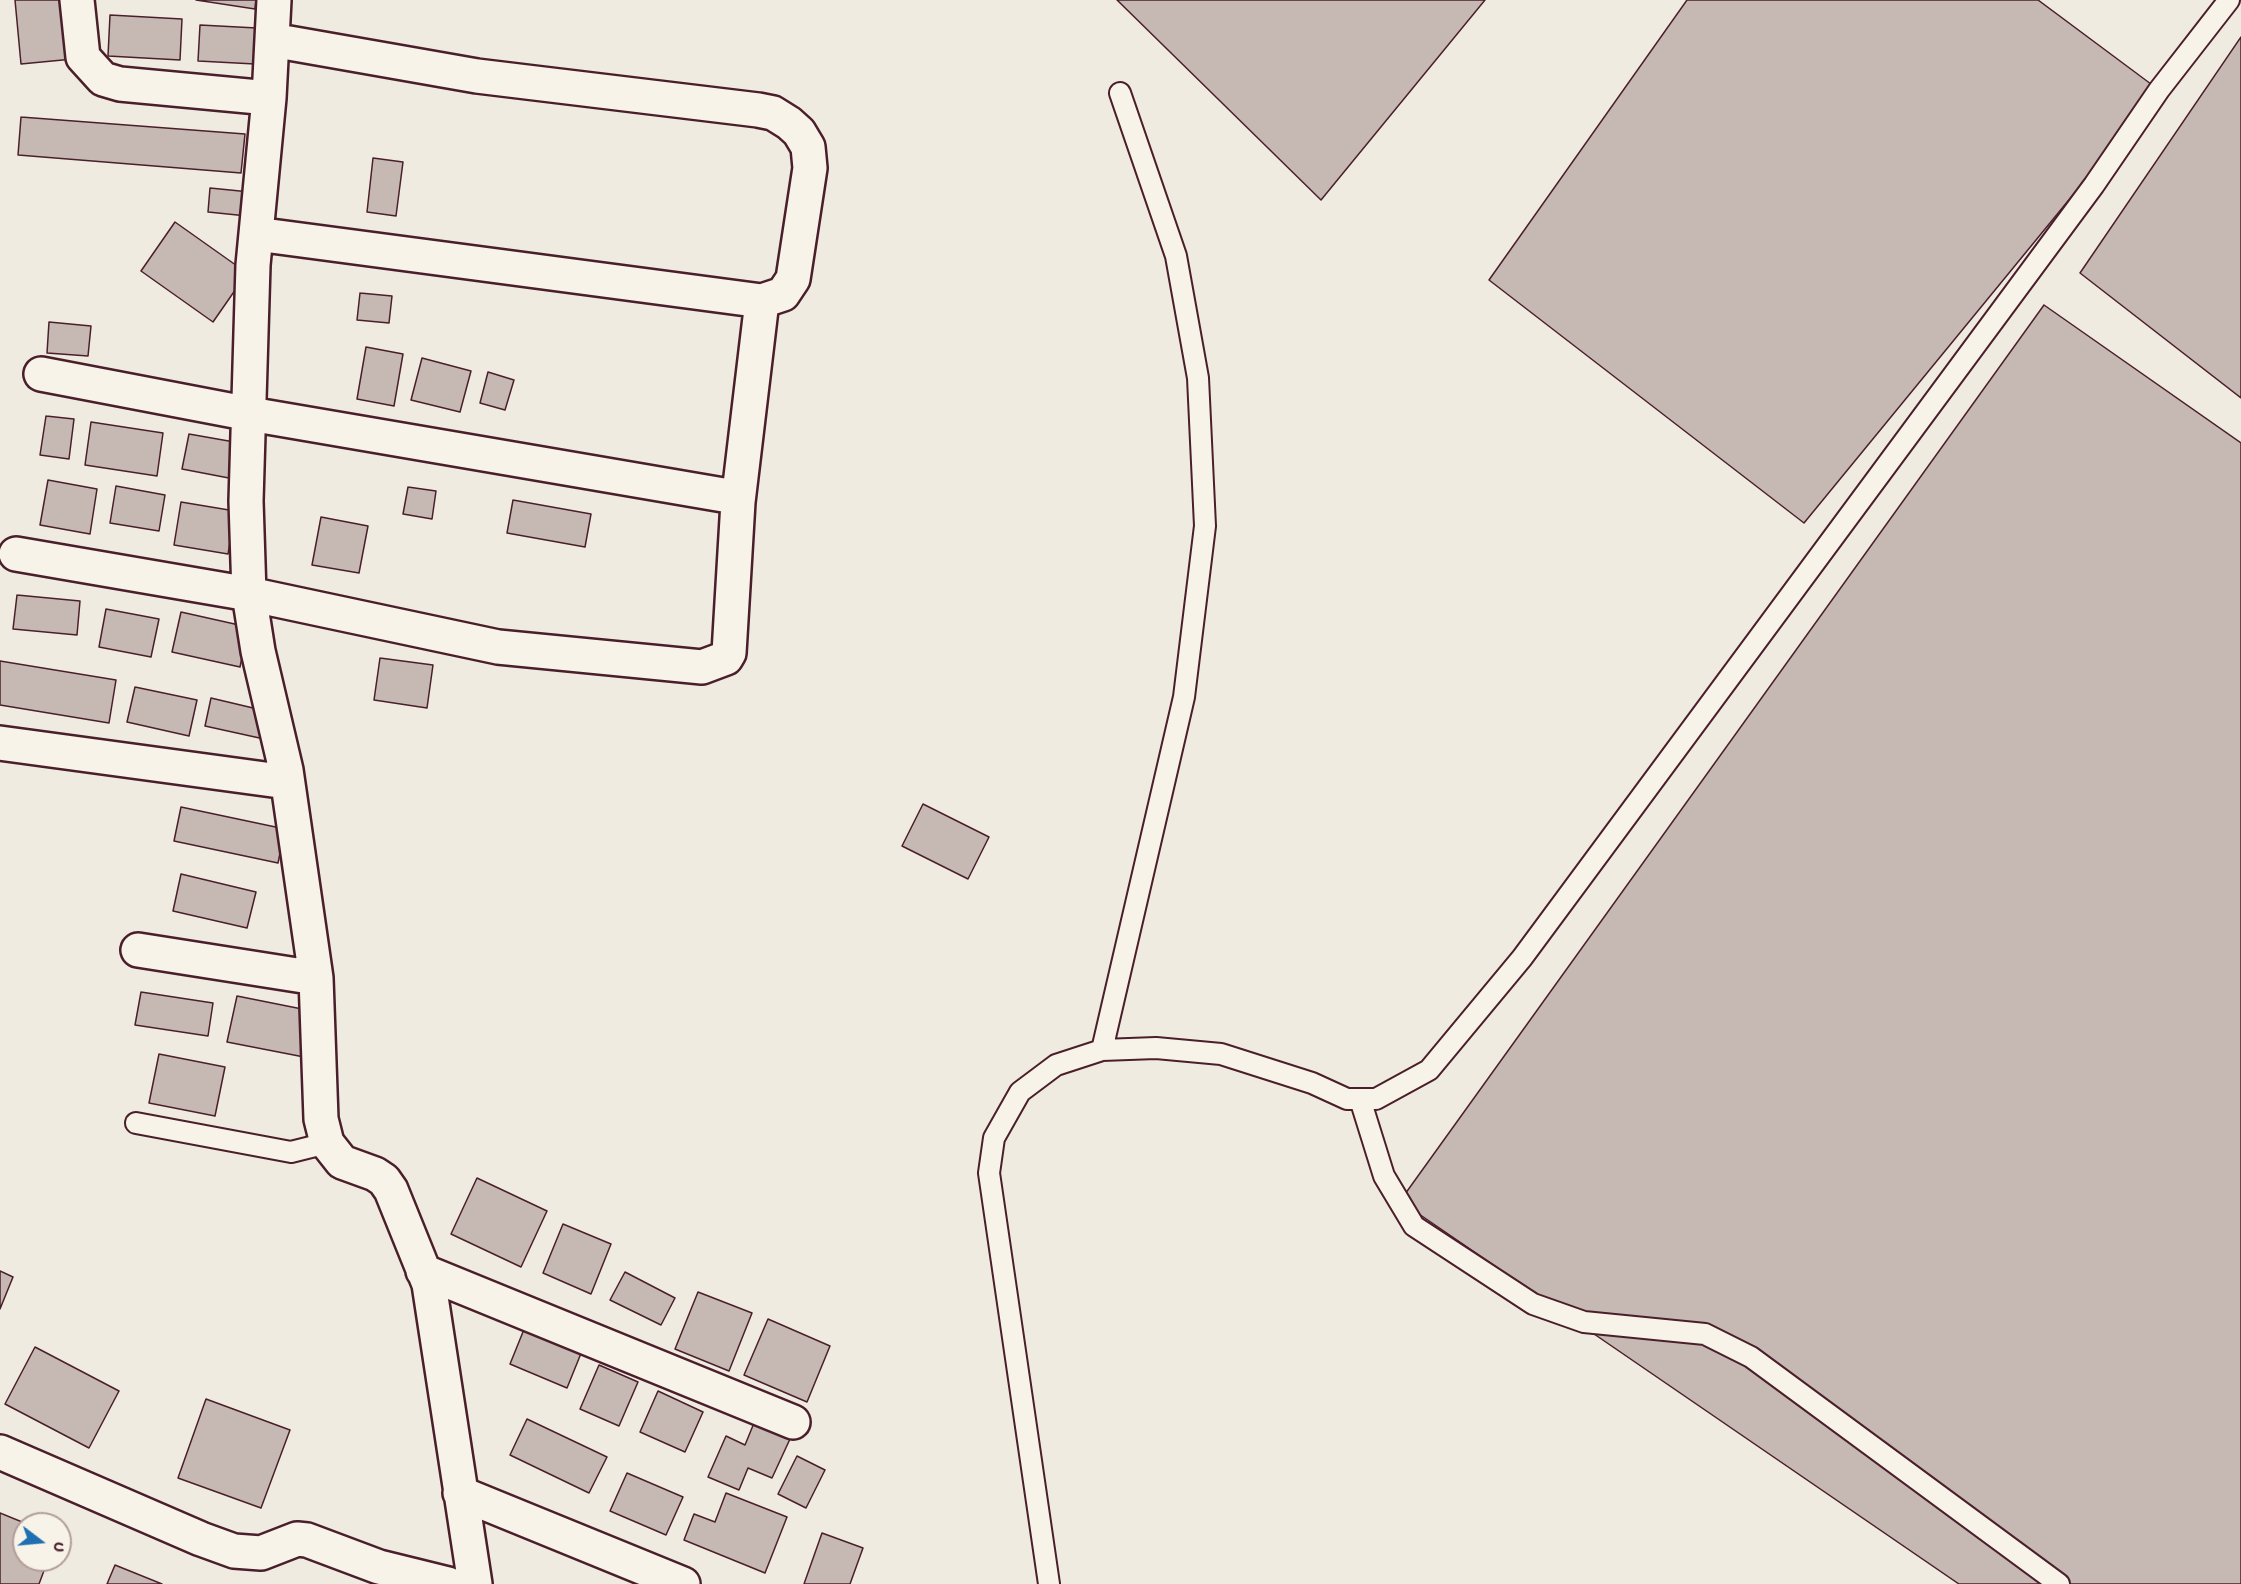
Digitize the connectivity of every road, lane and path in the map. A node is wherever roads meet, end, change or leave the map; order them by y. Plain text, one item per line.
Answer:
1 (77, 0) edge
2 (274, 0) edge
3 (2229, 0) edge
4 (272, 40) junction
5 (1120, 93) dead end
6 (269, 98) junction
7 (256, 234) junction
8 (762, 301) junction
9 (41, 374) dead end
10 (250, 414) junction
11 (738, 502) junction
12 (16, 554) dead end
13 (249, 594) junction
14 (0, 743) edge
15 (287, 782) junction
16 (138, 950) dead end
17 (316, 978) junction
18 (1102, 1050) junction
19 (1360, 1099) junction
20 (136, 1123) dead end
21 (327, 1143) junction
22 (423, 1271) junction
23 (793, 1422) dead end
24 (0, 1452) edge
25 (460, 1493) junction
26 (448, 1584) edge
27 (475, 1584) edge
28 (683, 1584) edge
29 (1049, 1584) edge
30 (2059, 1584) edge

1 - 6 street
2 - 4 street
3 - 19 lane
4 - 6 street
4 - 8 street
5 - 18 lane
6 - 7 street
7 - 8 street
7 - 10 street
8 - 11 street
9 - 10 street
10 - 11 street
10 - 13 street
11 - 13 street
12 - 13 street
13 - 15 street
14 - 15 street
15 - 17 street
16 - 17 street
17 - 21 street
18 - 19 lane
18 - 29 lane
19 - 30 lane
20 - 21 lane
21 - 22 street
22 - 23 street
22 - 25 street
24 - 26 street
25 - 27 street
25 - 28 street

